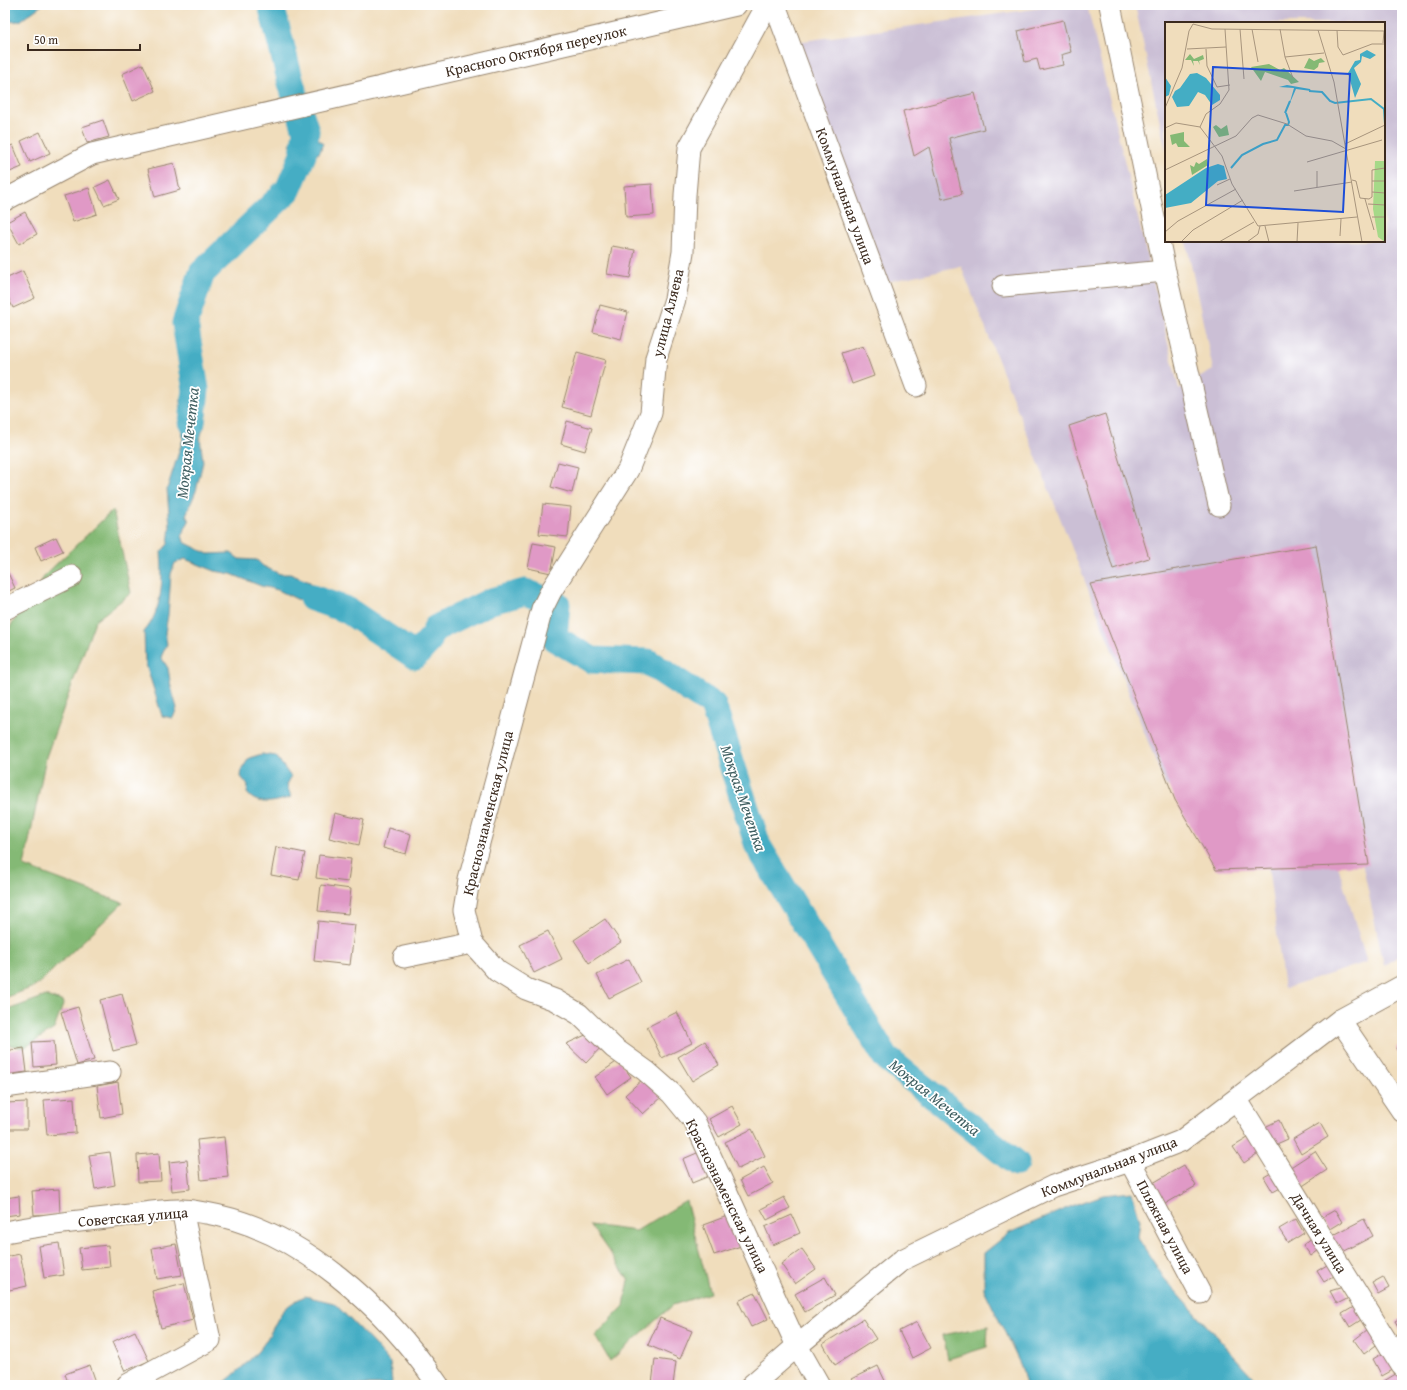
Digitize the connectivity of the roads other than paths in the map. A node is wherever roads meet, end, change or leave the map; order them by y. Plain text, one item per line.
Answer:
1 (767, 5) edge
2 (774, 5) edge
3 (1110, 5) edge
4 (725, 6) edge
5 (5, 200) edge
6 (1165, 271) junction
7 (1003, 286) dead end
8 (916, 386) dead end
9 (1219, 505) dead end
10 (72, 576) dead end
11 (5, 609) edge
12 (542, 609) joint
13 (472, 944) junction
14 (404, 957) dead end
15 (1402, 986) edge
16 (1340, 1020) junction
17 (110, 1072) dead end
18 (5, 1087) edge
19 (1237, 1100) junction
20 (1402, 1111) edge
21 (1130, 1161) junction
22 (182, 1210) junction
23 (5, 1232) edge
24 (1200, 1293) dead end
25 (797, 1346) junction
26 (1402, 1366) edge
27 (127, 1385) edge
28 (438, 1385) edge
29 (752, 1385) edge
30 (819, 1385) edge

1 - 12 street, улица Аляева
2 - 8 street, Коммунальная улица
3 - 6 street
4 - 5 street, Красного Октября переулок
6 - 7 street
6 - 9 street
10 - 11 street
12 - 13 street, Краснознаменская улица
13 - 14 street
13 - 25 street, Краснознаменская улица
15 - 16 street, Коммунальная улица
16 - 19 street, Коммунальная улица
16 - 20 street
17 - 18 street
19 - 21 street, Коммунальная улица
19 - 26 street, Дачная улица
21 - 24 street, Пляжная улица
21 - 25 street, Коммунальная улица
22 - 23 street, Советская улица
22 - 27 street
22 - 28 street, Советская улица
25 - 29 street, Коммунальная улица
25 - 30 street, Краснознаменская улица

